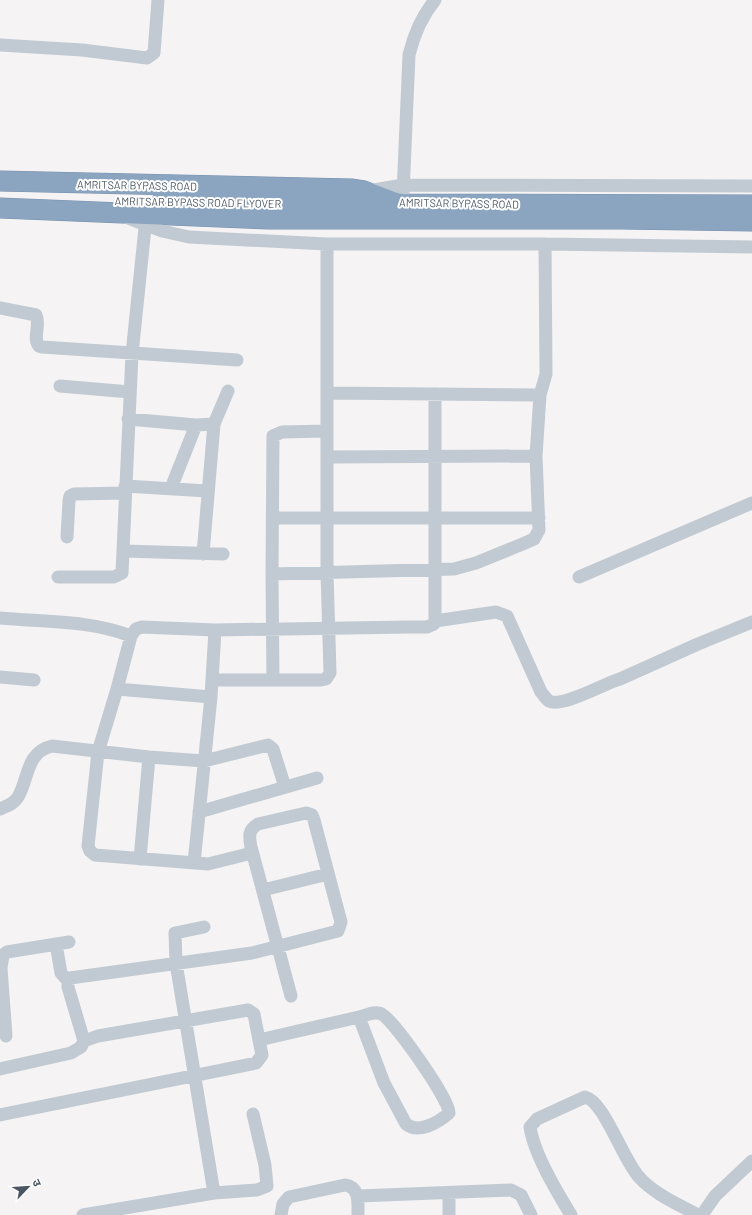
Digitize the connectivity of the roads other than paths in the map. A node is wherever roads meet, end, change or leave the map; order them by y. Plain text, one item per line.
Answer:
1 (158, 0) edge
2 (435, 0) edge
3 (0, 45) edge
4 (0, 181) edge
5 (752, 186) edge
6 (0, 195) edge
7 (400, 197) junction
8 (752, 205) edge
9 (0, 208) edge
10 (146, 220) junction
11 (752, 220) edge
12 (327, 244) junction
13 (545, 244) junction
14 (752, 247) edge
15 (0, 308) edge
16 (132, 354) junction
17 (237, 360) dead end
18 (60, 386) dead end
19 (228, 391) dead end
20 (130, 392) junction
21 (328, 393) junction
22 (435, 394) junction
23 (540, 395) junction
24 (128, 419) junction
25 (196, 424) junction
26 (214, 424) junction
27 (327, 431) junction
28 (536, 456) junction
29 (327, 457) junction
30 (434, 458) junction
31 (171, 488) junction
32 (125, 490) junction
33 (207, 491) junction
34 (752, 503) edge
35 (434, 517) junction
36 (273, 518) junction
37 (327, 518) junction
38 (539, 518) junction
39 (67, 537) dead end
40 (124, 551) junction
41 (203, 554) junction
42 (223, 554) dead end
43 (435, 571) junction
44 (327, 572) junction
45 (272, 574) junction
46 (58, 577) dead end
47 (580, 577) dead end
48 (0, 618) edge
49 (435, 621) junction
50 (752, 622) edge
51 (329, 629) junction
52 (215, 630) junction
53 (272, 630) junction
54 (131, 636) junction
55 (0, 676) edge
56 (34, 680) dead end
57 (212, 680) junction
58 (273, 680) junction
59 (117, 689) junction
60 (211, 697) junction
61 (98, 752) junction
62 (149, 757) junction
63 (204, 761) junction
64 (317, 778) dead end
65 (285, 788) junction
66 (1, 807) edge
67 (200, 812) junction
68 (252, 853) junction
69 (140, 859) junction
70 (194, 864) junction
71 (328, 874) junction
72 (263, 890) junction
73 (204, 927) dead end
74 (279, 947) junction
75 (176, 963) junction
76 (68, 981) junction
77 (291, 996) dead end
78 (360, 1017) junction
79 (185, 1020) junction
80 (6, 1036) dead end
81 (259, 1040) junction
82 (84, 1042) junction
83 (0, 1069) edge
84 (194, 1076) junction
85 (252, 1114) dead end
86 (0, 1115) edge
87 (752, 1160) edge
88 (214, 1193) junction
89 (449, 1193) junction
90 (358, 1196) junction
91 (83, 1215) edge
92 (281, 1215) edge
93 (358, 1215) edge
94 (450, 1215) edge
95 (531, 1215) edge
96 (571, 1215) edge
97 (698, 1215) edge
98 (702, 1215) edge

1 - 3 street
2 - 7 street
4 - 7 highway, AMRITSAR BYPASS ROAD
5 - 7 street
6 - 7 highway, AMRITSAR BYPASS ROAD FLYOVER
7 - 8 highway, AMRITSAR BYPASS ROAD
9 - 10 highway, AMRITSAR BYPASS ROAD
10 - 11 highway, AMRITSAR BYPASS ROAD
10 - 12 street
10 - 16 street
12 - 13 street
12 - 21 street
13 - 14 street
13 - 23 street
15 - 16 street
16 - 17 street
16 - 20 street
18 - 20 street
19 - 26 street
20 - 24 street
21 - 22 street
21 - 27 street
22 - 23 street
22 - 30 street
23 - 28 street
24 - 25 street
24 - 32 street
25 - 26 street
25 - 31 street
26 - 33 street
27 - 29 street
27 - 36 street
28 - 30 street
28 - 38 street
29 - 30 street
29 - 37 street
30 - 35 street
31 - 32 street
31 - 33 street
32 - 39 street
32 - 40 street
33 - 41 street
34 - 47 street
35 - 37 street
35 - 38 street
35 - 43 street
36 - 37 street
36 - 45 street
37 - 44 street
38 - 43 street
40 - 41 street
40 - 46 street
41 - 42 street
43 - 44 street
43 - 49 street
44 - 45 street
44 - 51 street
45 - 53 street
48 - 54 street
49 - 50 street
49 - 51 street
51 - 53 street
51 - 58 street
52 - 53 street
52 - 54 street
52 - 57 street
53 - 58 street
54 - 59 street
55 - 56 street
57 - 58 street
57 - 60 street
59 - 60 street
59 - 61 street
60 - 63 street
61 - 62 street
61 - 66 street
61 - 69 street
62 - 63 street
62 - 69 street
63 - 65 street
63 - 67 street
64 - 65 street
65 - 67 street
67 - 70 street
68 - 70 street
68 - 71 street
68 - 72 street
69 - 70 street
71 - 72 street
71 - 74 street
72 - 74 street
73 - 75 street
74 - 75 street
74 - 77 street
75 - 76 street
75 - 79 street
76 - 80 street
76 - 82 street
78 - 78 street
78 - 81 street
79 - 81 street
79 - 82 street
79 - 84 street
81 - 84 street
82 - 83 street
84 - 86 street
84 - 88 street
85 - 88 street
87 - 98 street
88 - 91 street
89 - 90 street
89 - 94 street
89 - 95 street
90 - 92 street
90 - 93 street
96 - 97 street

